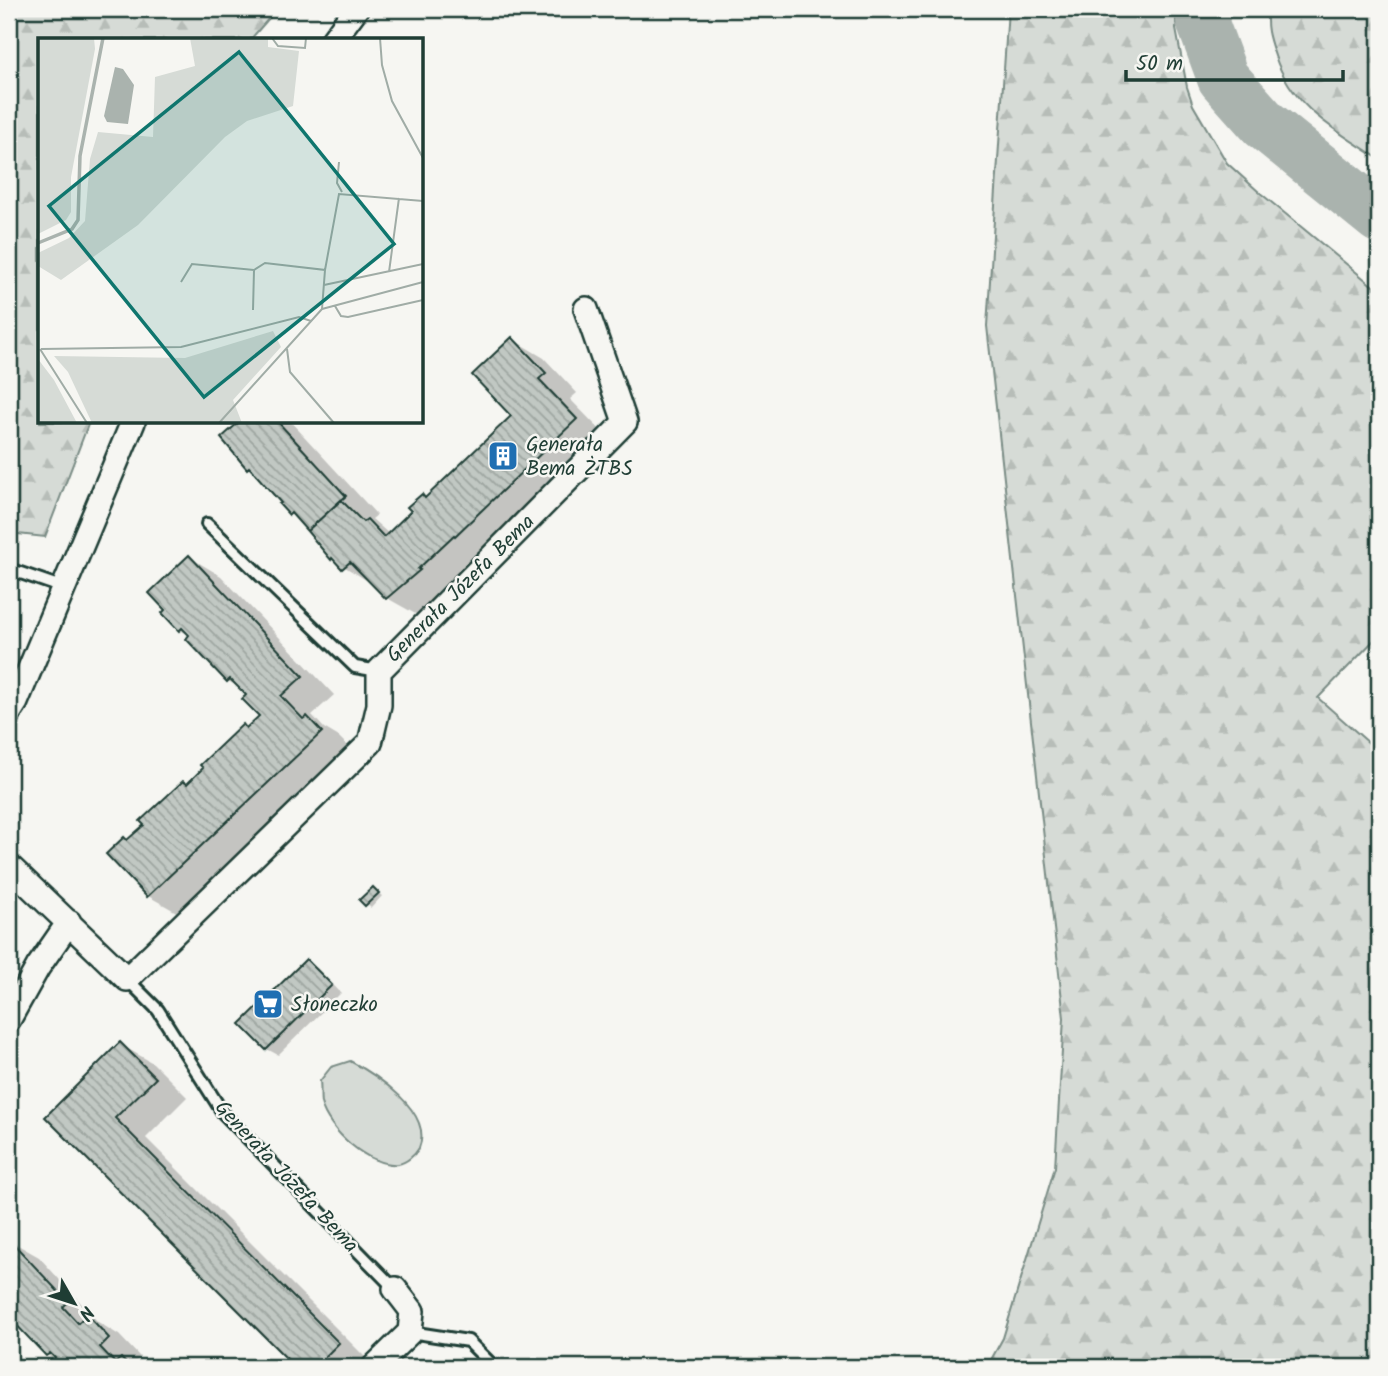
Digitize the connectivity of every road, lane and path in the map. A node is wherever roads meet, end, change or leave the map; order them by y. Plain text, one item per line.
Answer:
1 (356, 9) edge
2 (334, 38) edge
3 (586, 309) dead end
4 (132, 424) edge
5 (207, 524) dead end
6 (9, 569) edge
7 (64, 587) junction
8 (379, 671) junction
9 (9, 713) edge
10 (9, 866) edge
11 (69, 922) junction
12 (127, 979) junction
13 (9, 1019) edge
14 (395, 1289) joint
15 (410, 1332) junction
16 (374, 1367) edge
17 (494, 1367) edge

1 - 2 street
3 - 8 street, Generała Józefa Bema
4 - 7 street
5 - 8 lane
6 - 7 lane
7 - 9 street
8 - 12 street, Generała Józefa Bema
10 - 11 street, Generała Józefa Bema
11 - 12 street, Generała Józefa Bema
11 - 13 street
12 - 14 lane, Generała Józefa Bema
14 - 15 street, Generała Józefa Bema
15 - 16 street
15 - 17 lane

